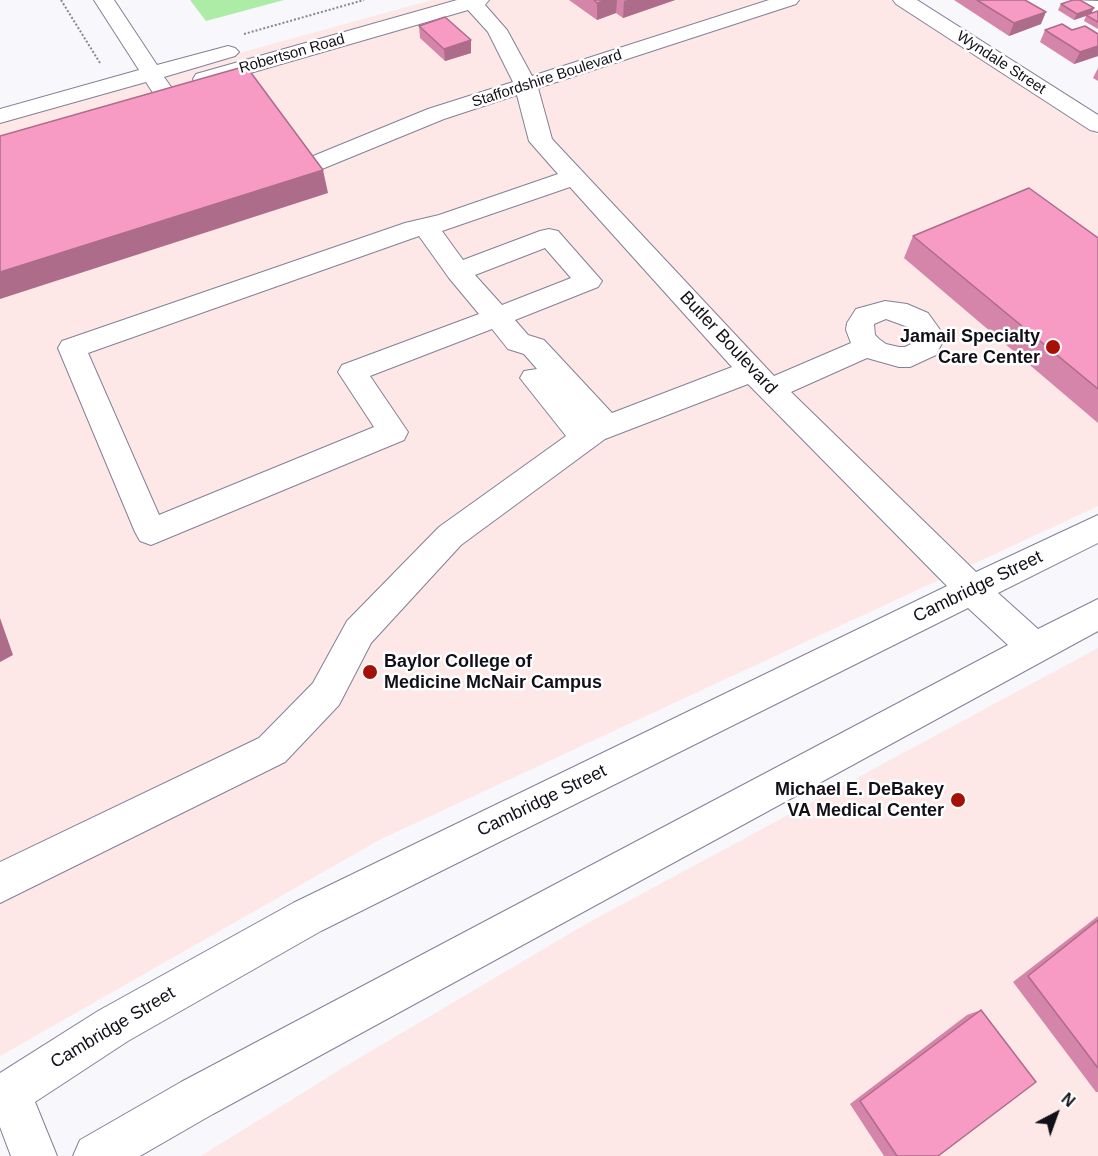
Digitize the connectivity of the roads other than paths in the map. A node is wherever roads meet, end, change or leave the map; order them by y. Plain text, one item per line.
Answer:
1 (104, 0) edge
2 (418, 0) edge
3 (789, 0) edge
4 (903, 0) edge
5 (1082, 0) edge
6 (474, 1) edge
7 (1098, 9) edge
8 (157, 82) junction
9 (526, 86) junction
10 (0, 116) edge
11 (1098, 126) edge
12 (11, 134) edge
13 (309, 166) edge
14 (574, 177) junction
15 (436, 224) junction
16 (458, 272) junction
17 (497, 317) junction
18 (869, 346) dead end
19 (761, 380) junction
20 (596, 432) junction
21 (1098, 528) edge
22 (972, 590) junction
23 (1098, 614) edge
24 (1035, 648) junction
25 (0, 883) edge
26 (4, 1096) edge
27 (34, 1156) edge
28 (96, 1156) edge

1 - 8 street
2 - 8 street, Robertson Road
3 - 9 street, Staffordshire Boulevard
4 - 11 street, Wyndale Street
5 - 7 street
6 - 8 street, Robertson Road
6 - 9 street, Butler Boulevard
8 - 10 street, Robertson Road
8 - 12 street, Robertson Road
9 - 13 street, Staffordshire Boulevard
9 - 14 street, Butler Boulevard
14 - 15 street
14 - 19 street, Butler Boulevard
15 - 16 street
15 - 17 street
16 - 17 street
16 - 17 street
17 - 20 street
18 - 19 street
19 - 20 street
19 - 22 street, Butler Boulevard
20 - 25 street
21 - 22 street, Cambridge Street
22 - 24 street, Butler Boulevard
22 - 26 street, Cambridge Street
23 - 24 street
24 - 28 street
26 - 27 street

